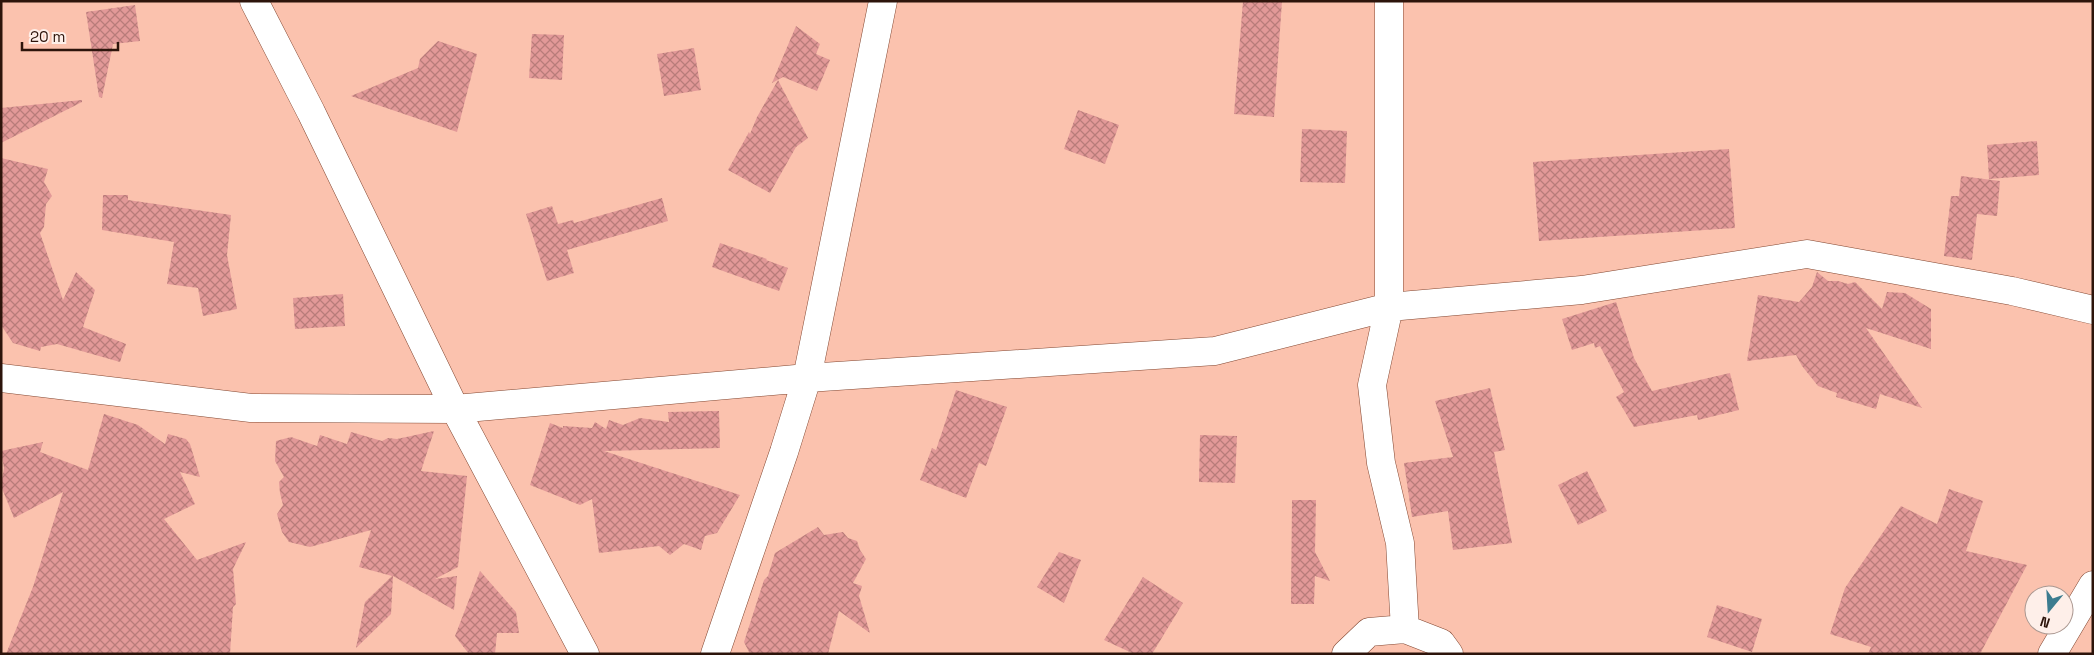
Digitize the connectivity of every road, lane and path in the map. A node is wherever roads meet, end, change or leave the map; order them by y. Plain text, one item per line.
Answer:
1 (254, 1) edge
2 (884, 1) edge
3 (1389, 1) edge
4 (1389, 307) junction
5 (2093, 310) edge
6 (1, 378) edge
7 (807, 378) junction
8 (455, 409) junction
9 (2093, 584) edge
10 (1404, 628) junction
11 (585, 654) edge
12 (715, 654) edge
13 (1346, 654) edge
14 (1449, 654) edge
15 (2052, 654) edge

1 - 8 street
2 - 7 street
3 - 4 street
4 - 5 street
4 - 7 street
4 - 10 street
6 - 8 street
7 - 8 street
7 - 12 street
8 - 11 street
9 - 15 street
10 - 13 street
10 - 14 street

